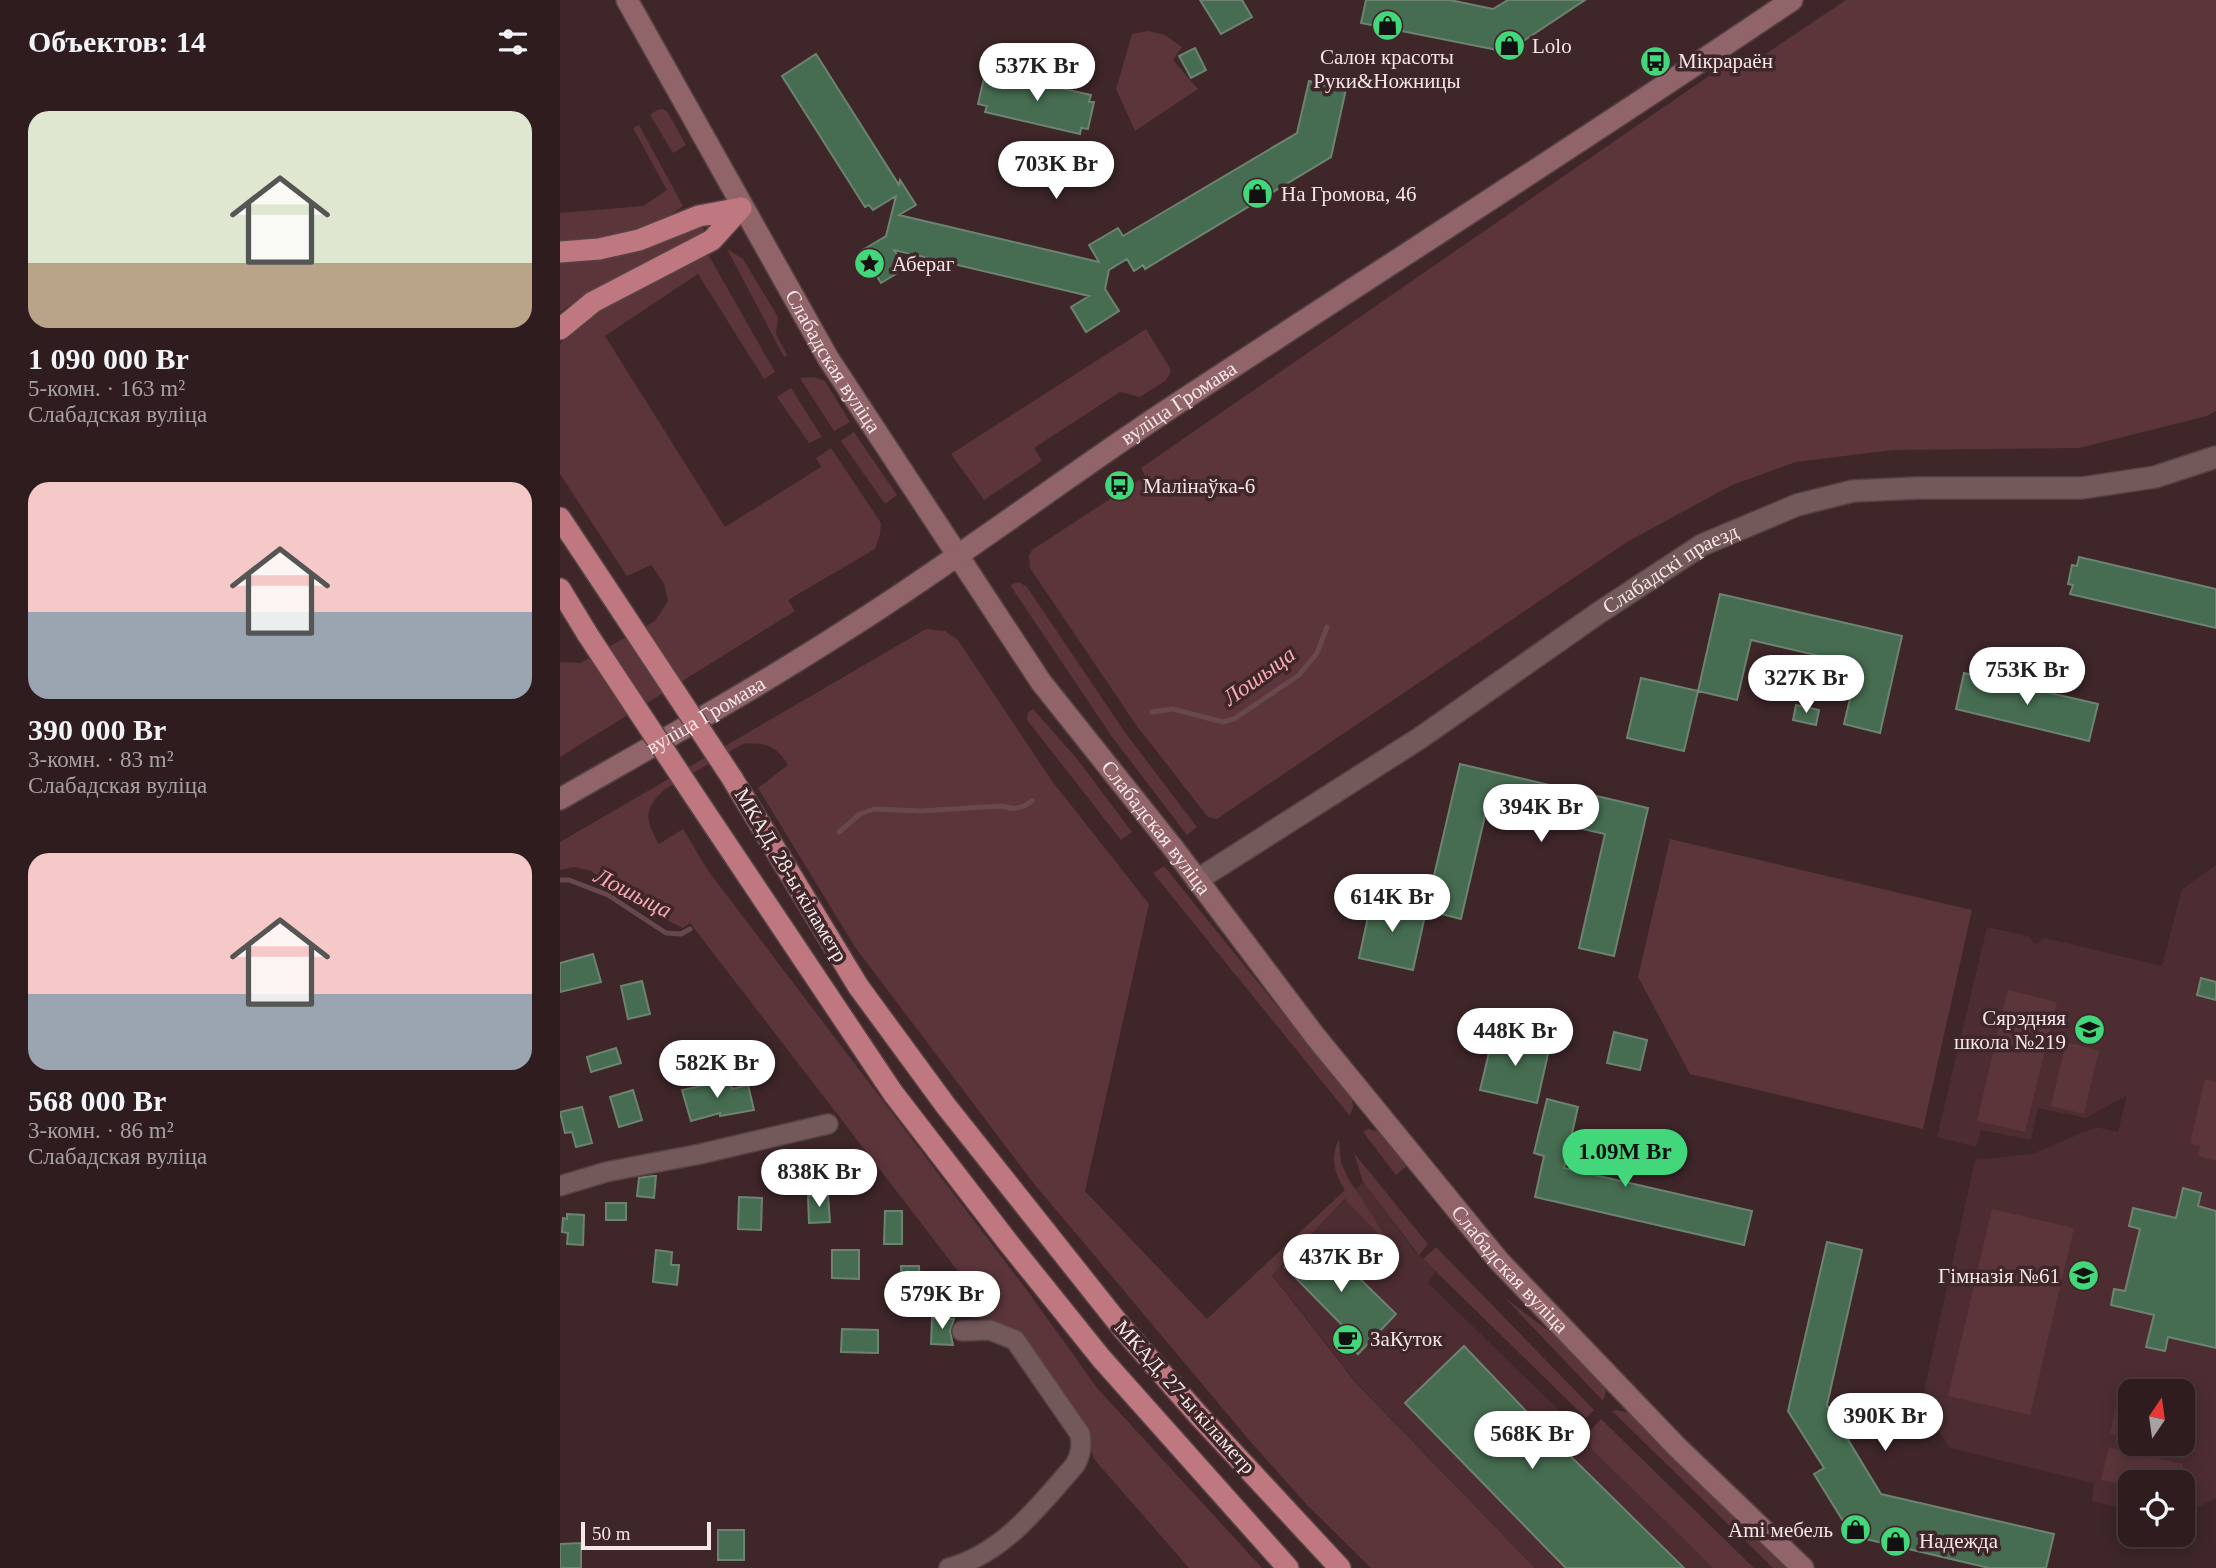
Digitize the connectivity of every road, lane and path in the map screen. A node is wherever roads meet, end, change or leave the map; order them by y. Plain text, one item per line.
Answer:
1 (627, 0) edge
2 (1792, 0) edge
3 (741, 208) junction
4 (560, 252) edge
5 (560, 329) edge
6 (2216, 457) edge
7 (560, 519) edge
8 (957, 557) junction
9 (560, 589) edge
10 (560, 799) edge
11 (1198, 880) junction
12 (828, 1124) dead end
13 (560, 1186) edge
14 (1036, 1220) joint
15 (1007, 1241) joint
16 (962, 1331) dead end
17 (949, 1568) edge
18 (1288, 1568) edge
19 (1340, 1568) edge
20 (1803, 1568) edge

1 - 3 main road, Слабадская вуліца
2 - 8 main road, вуліца Громава
3 - 4 highway
3 - 5 highway
3 - 8 main road, Слабадская вуліца
6 - 11 street, Слабадскі праезд
7 - 14 highway, МКАД, 28-ы кіламетр, bridge
8 - 10 main road, вуліца Громава
8 - 11 main road, Слабадская вуліца
9 - 15 highway, МКАД, 28-ы кіламетр, bridge
11 - 20 main road, Слабадская вуліца
12 - 13 street
14 - 19 highway, МКАД, 27-ы кіламетр
15 - 18 highway, МКАД, 27-ы кіламетр
16 - 17 street

